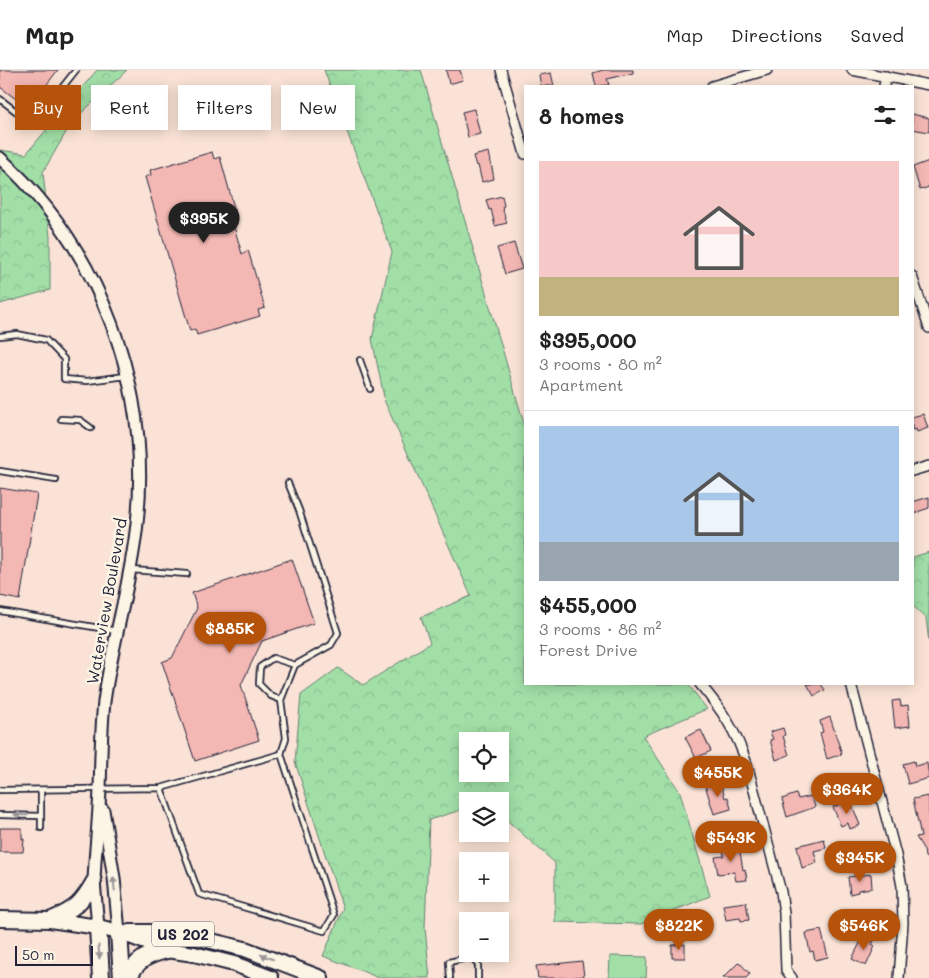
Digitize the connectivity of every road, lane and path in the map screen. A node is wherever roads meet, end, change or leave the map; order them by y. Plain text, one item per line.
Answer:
1 (76, 70) edge
2 (501, 70) edge
3 (852, 70) edge
4 (763, 71) edge
5 (886, 76) junction
6 (715, 85) edge
7 (884, 85) edge
8 (929, 85) edge
9 (0, 99) edge
10 (523, 142) edge
11 (0, 158) edge
12 (914, 282) edge
13 (929, 328) edge
14 (0, 336) edge
15 (360, 360) dead end
16 (128, 376) junction
17 (370, 389) dead end
18 (61, 419) dead end
19 (90, 428) dead end
20 (929, 466) edge
21 (914, 470) edge
22 (0, 471) edge
23 (56, 480) dead end
24 (288, 483) dead end
25 (130, 570) junction
26 (187, 574) dead end
27 (0, 611) edge
28 (117, 631) junction
29 (295, 665) junction
30 (701, 685) edge
31 (851, 685) edge
32 (281, 700) junction
33 (281, 754) junction
34 (161, 788) junction
35 (100, 789) junction
36 (0, 790) edge
37 (42, 790) junction
38 (0, 815) edge
39 (41, 816) junction
40 (41, 828) dead end
41 (94, 881) junction
42 (0, 919) edge
43 (50, 920) junction
44 (98, 927) junction
45 (120, 932) junction
46 (166, 950) junction
47 (101, 978) edge
48 (122, 978) edge
49 (128, 978) edge
50 (271, 978) edge
51 (321, 978) edge
52 (450, 978) edge
53 (478, 978) edge
54 (792, 978) edge
55 (899, 978) edge

1 - 9 lane
2 - 10 street
3 - 5 street
4 - 6 street
5 - 7 street
5 - 8 street
11 - 16 street, Waterview Boulevard
12 - 13 street
14 - 16 lane
15 - 17 lane
16 - 25 street, Waterview Boulevard
18 - 19 lane
20 - 21 street
22 - 23 lane
24 - 29 lane
25 - 26 lane
25 - 28 street, Waterview Boulevard
27 - 28 lane
28 - 35 street, Waterview Boulevard
29 - 32 lane
29 - 32 lane
30 - 54 street
31 - 55 street
32 - 33 lane
33 - 34 lane
33 - 34 lane
34 - 35 lane
35 - 37 lane
35 - 41 street, Waterview Boulevard
45 -> 35 street, Waterview Boulevard
36 - 37 lane
37 - 39 lane
39 -> 38 lane
39 - 40 lane
41 - 43 main road
41 - 44 street, Waterview Boulevard
42 - 43 main road, US 202
43 - 44 main road, US 202
44 - 45 main road, US 202
44 -> 47 highway
45 - 46 main road, US 202
45 - 48 highway
51 -> 45 main road, US 202
46 - 49 highway
46 - 50 main road, US 202
52 - 53 lane

